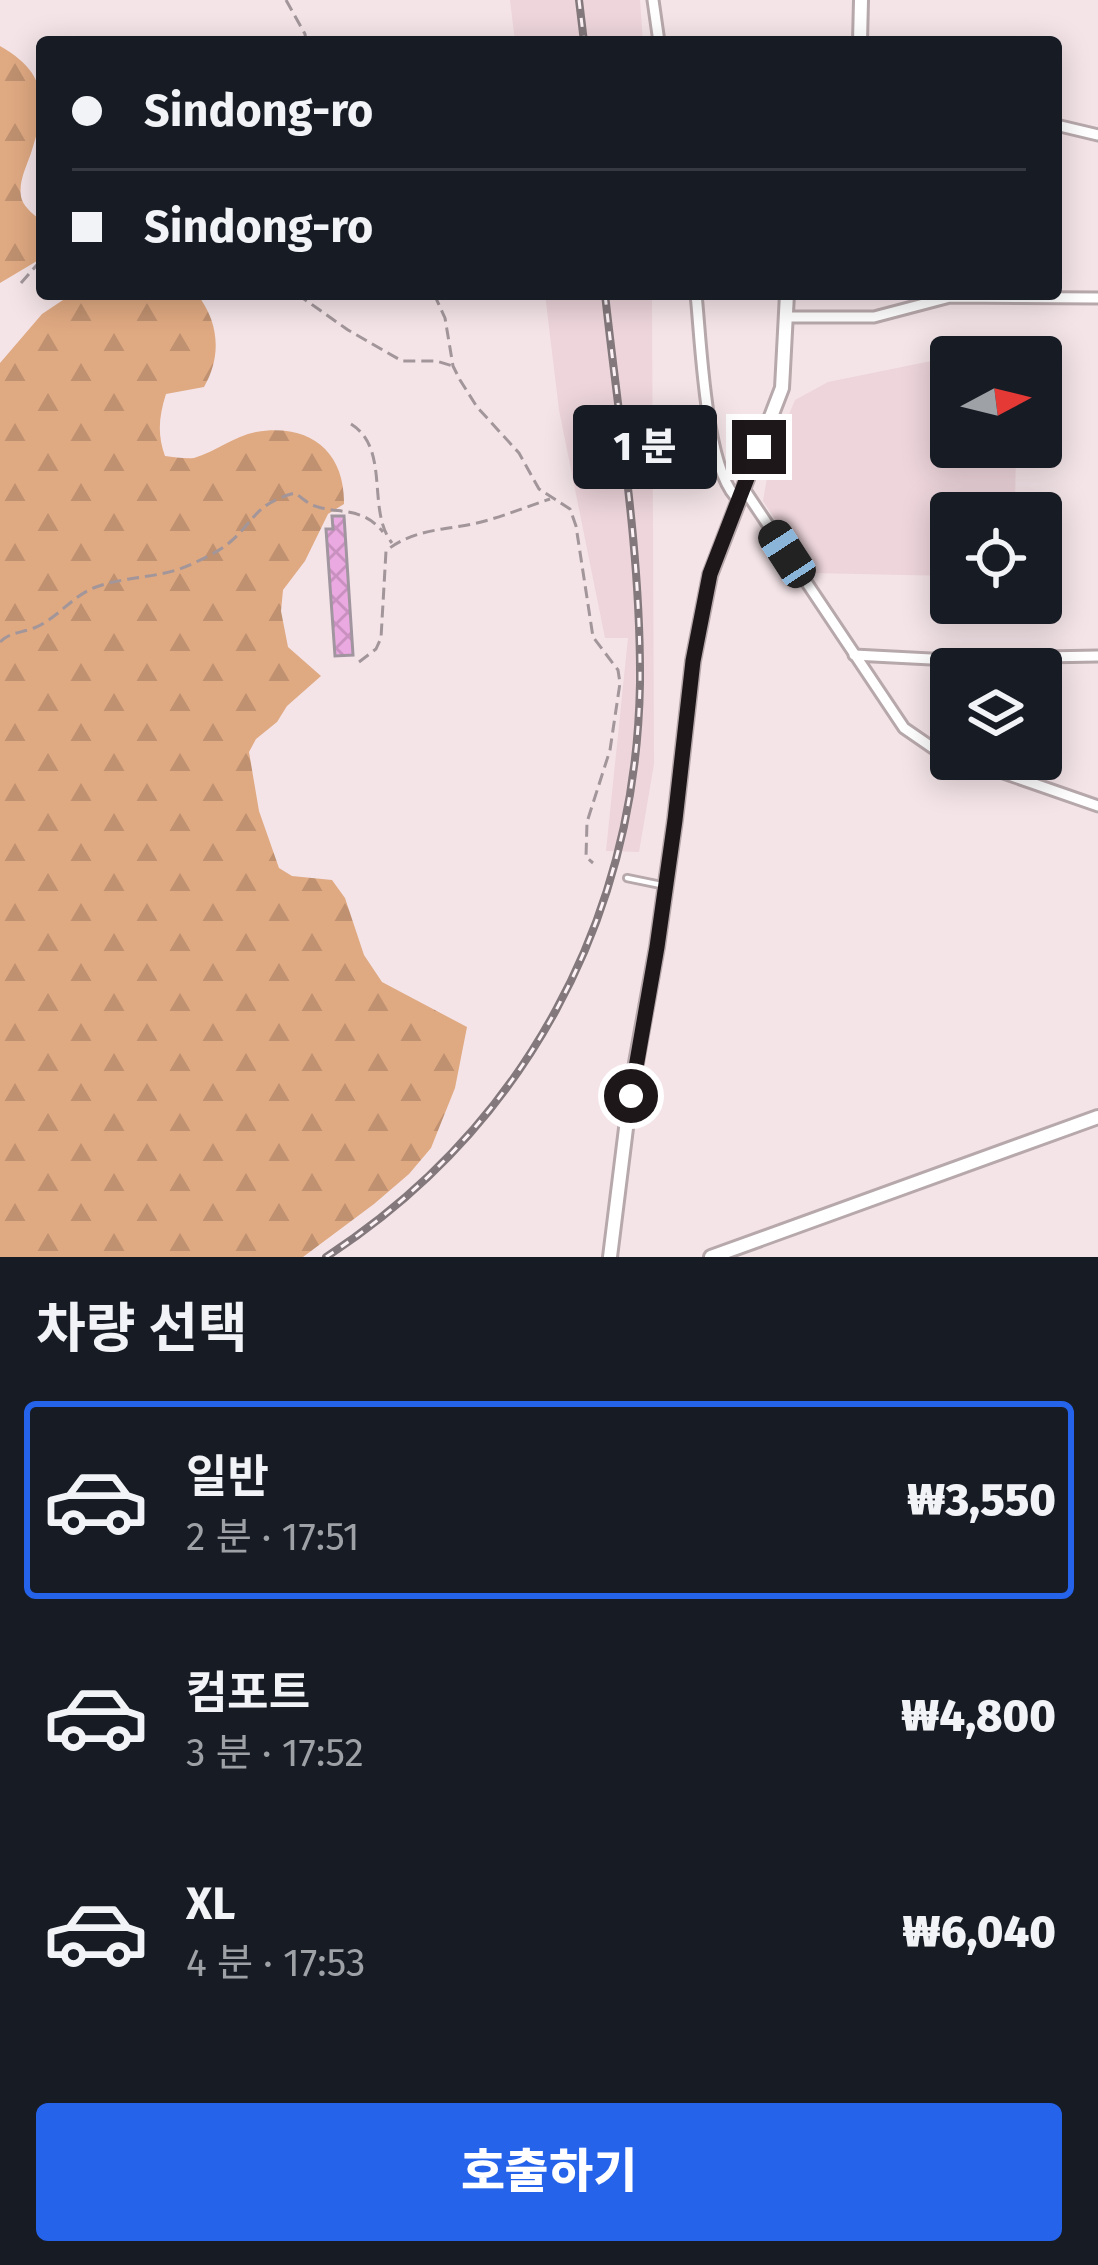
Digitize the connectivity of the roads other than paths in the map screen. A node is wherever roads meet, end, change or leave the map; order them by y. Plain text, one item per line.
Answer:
1 (653, 0) edge
2 (861, 0) edge
3 (658, 36) edge
4 (860, 36) edge
5 (1062, 126) edge
6 (1098, 135) edge
7 (1062, 298) edge
8 (1098, 298) edge
9 (697, 300) edge
10 (787, 300) edge
11 (939, 300) edge
12 (787, 317) junction
13 (741, 493) junction
14 (854, 655) junction
15 (1098, 656) edge
16 (930, 747) edge
17 (1023, 780) edge
18 (1098, 806) edge
19 (627, 878) dead end
20 (666, 886) junction
21 (1098, 1118) edge
22 (610, 1257) edge
23 (711, 1257) edge

1 - 3 street
2 - 4 street
5 - 6 street
7 - 8 street
9 - 13 street
10 - 12 street
11 - 12 street
12 - 13 street
13 - 14 street
13 - 20 street
14 - 15 street
14 - 16 street
17 - 18 street
19 - 20 lane
20 - 22 street
21 - 23 street

